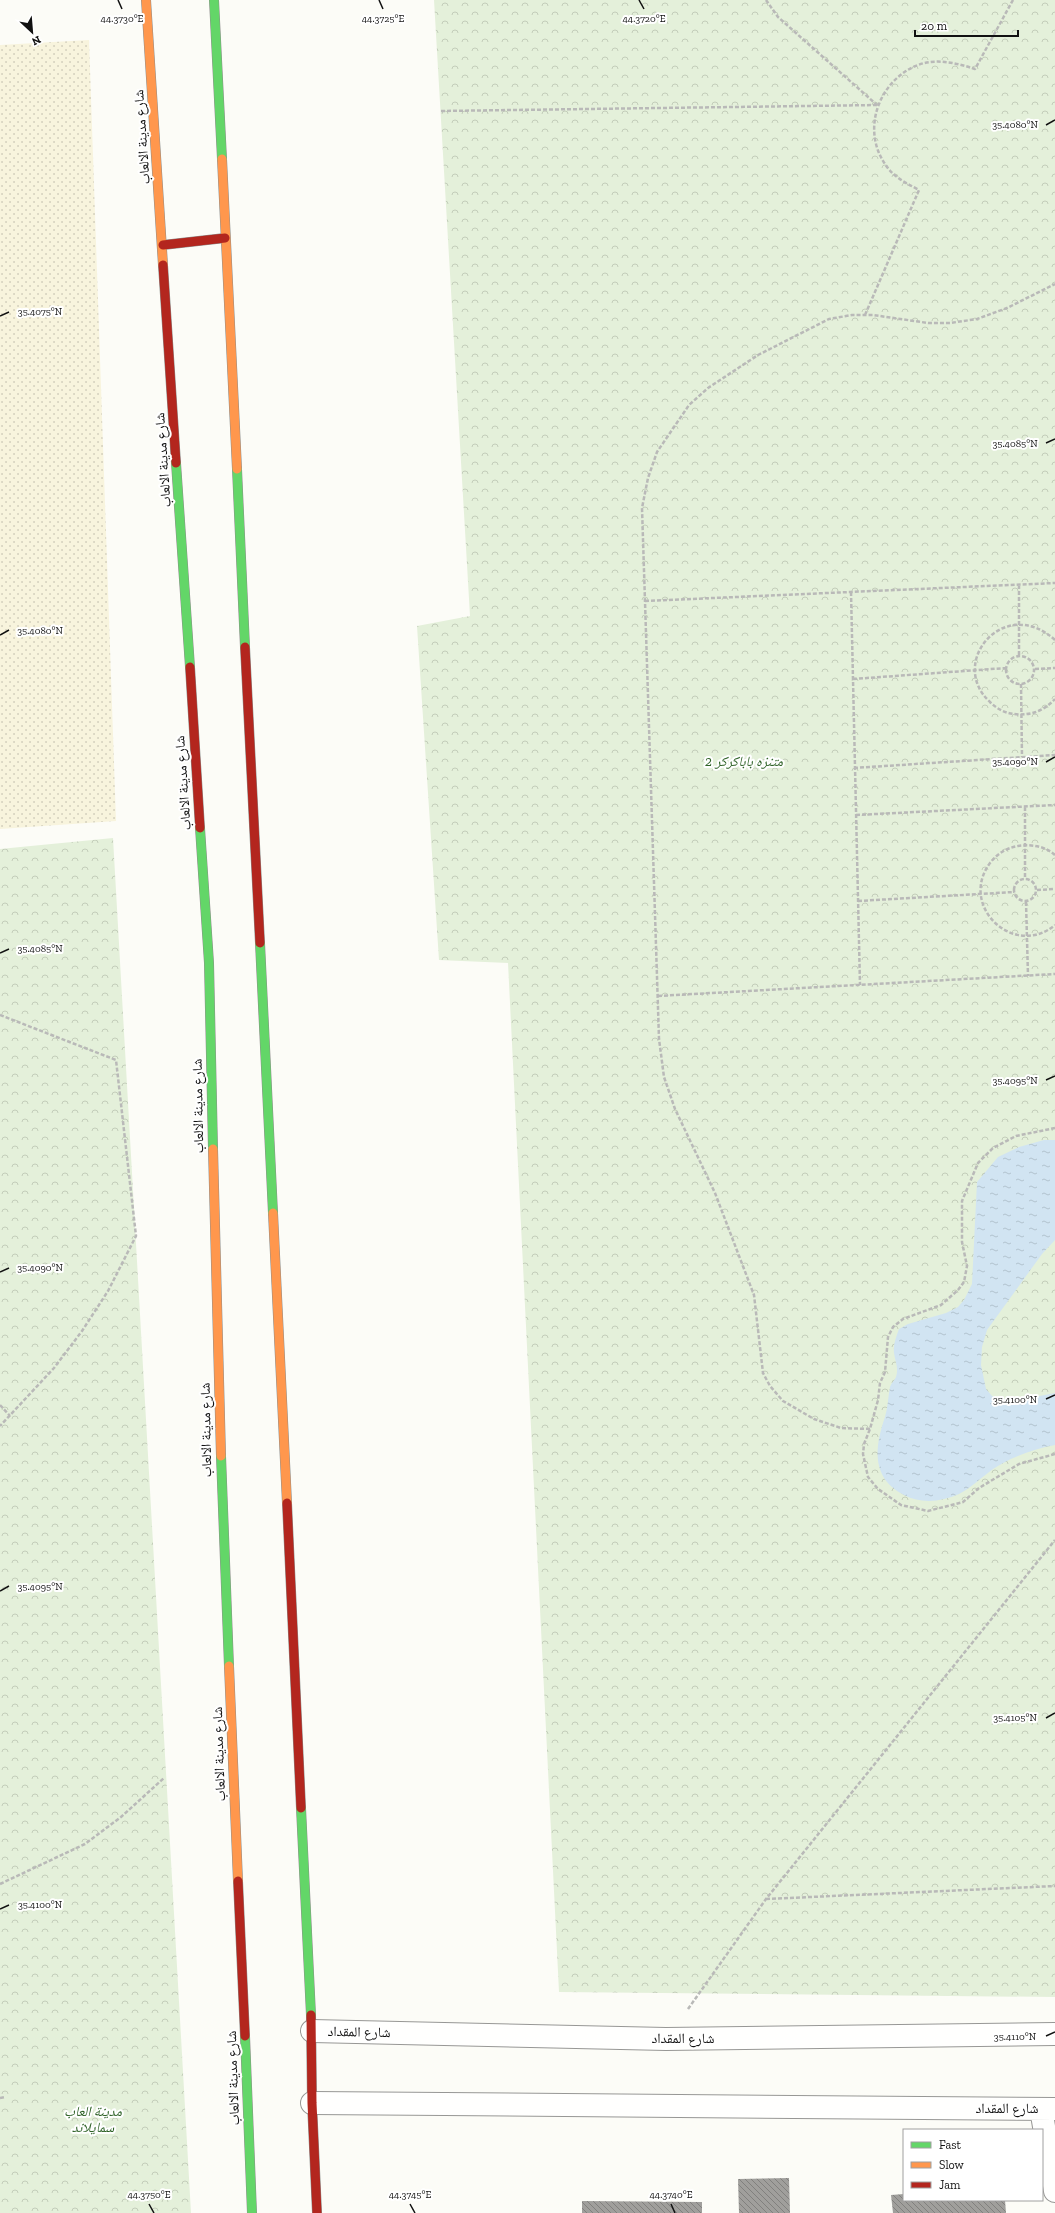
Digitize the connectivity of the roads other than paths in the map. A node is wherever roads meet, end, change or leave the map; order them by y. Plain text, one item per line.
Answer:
1 (146, 0) edge
2 (214, 0) edge
3 (226, 238) junction
4 (163, 245) junction
5 (312, 2031) junction
6 (1055, 2034) edge
7 (312, 2103) junction
8 (1048, 2109) edge
9 (1055, 2191) edge
10 (252, 2213) edge
11 (317, 2213) edge

1 - 4 main road, شارع مدينة الالعاب
2 - 3 main road
3 - 4 main road
3 - 5 main road
4 - 10 main road, شارع مدينة الالعاب
5 - 6 street, شارع المقداد
5 - 7 main road
7 - 8 street, شارع المقداد
7 - 11 main road
8 - 9 street

